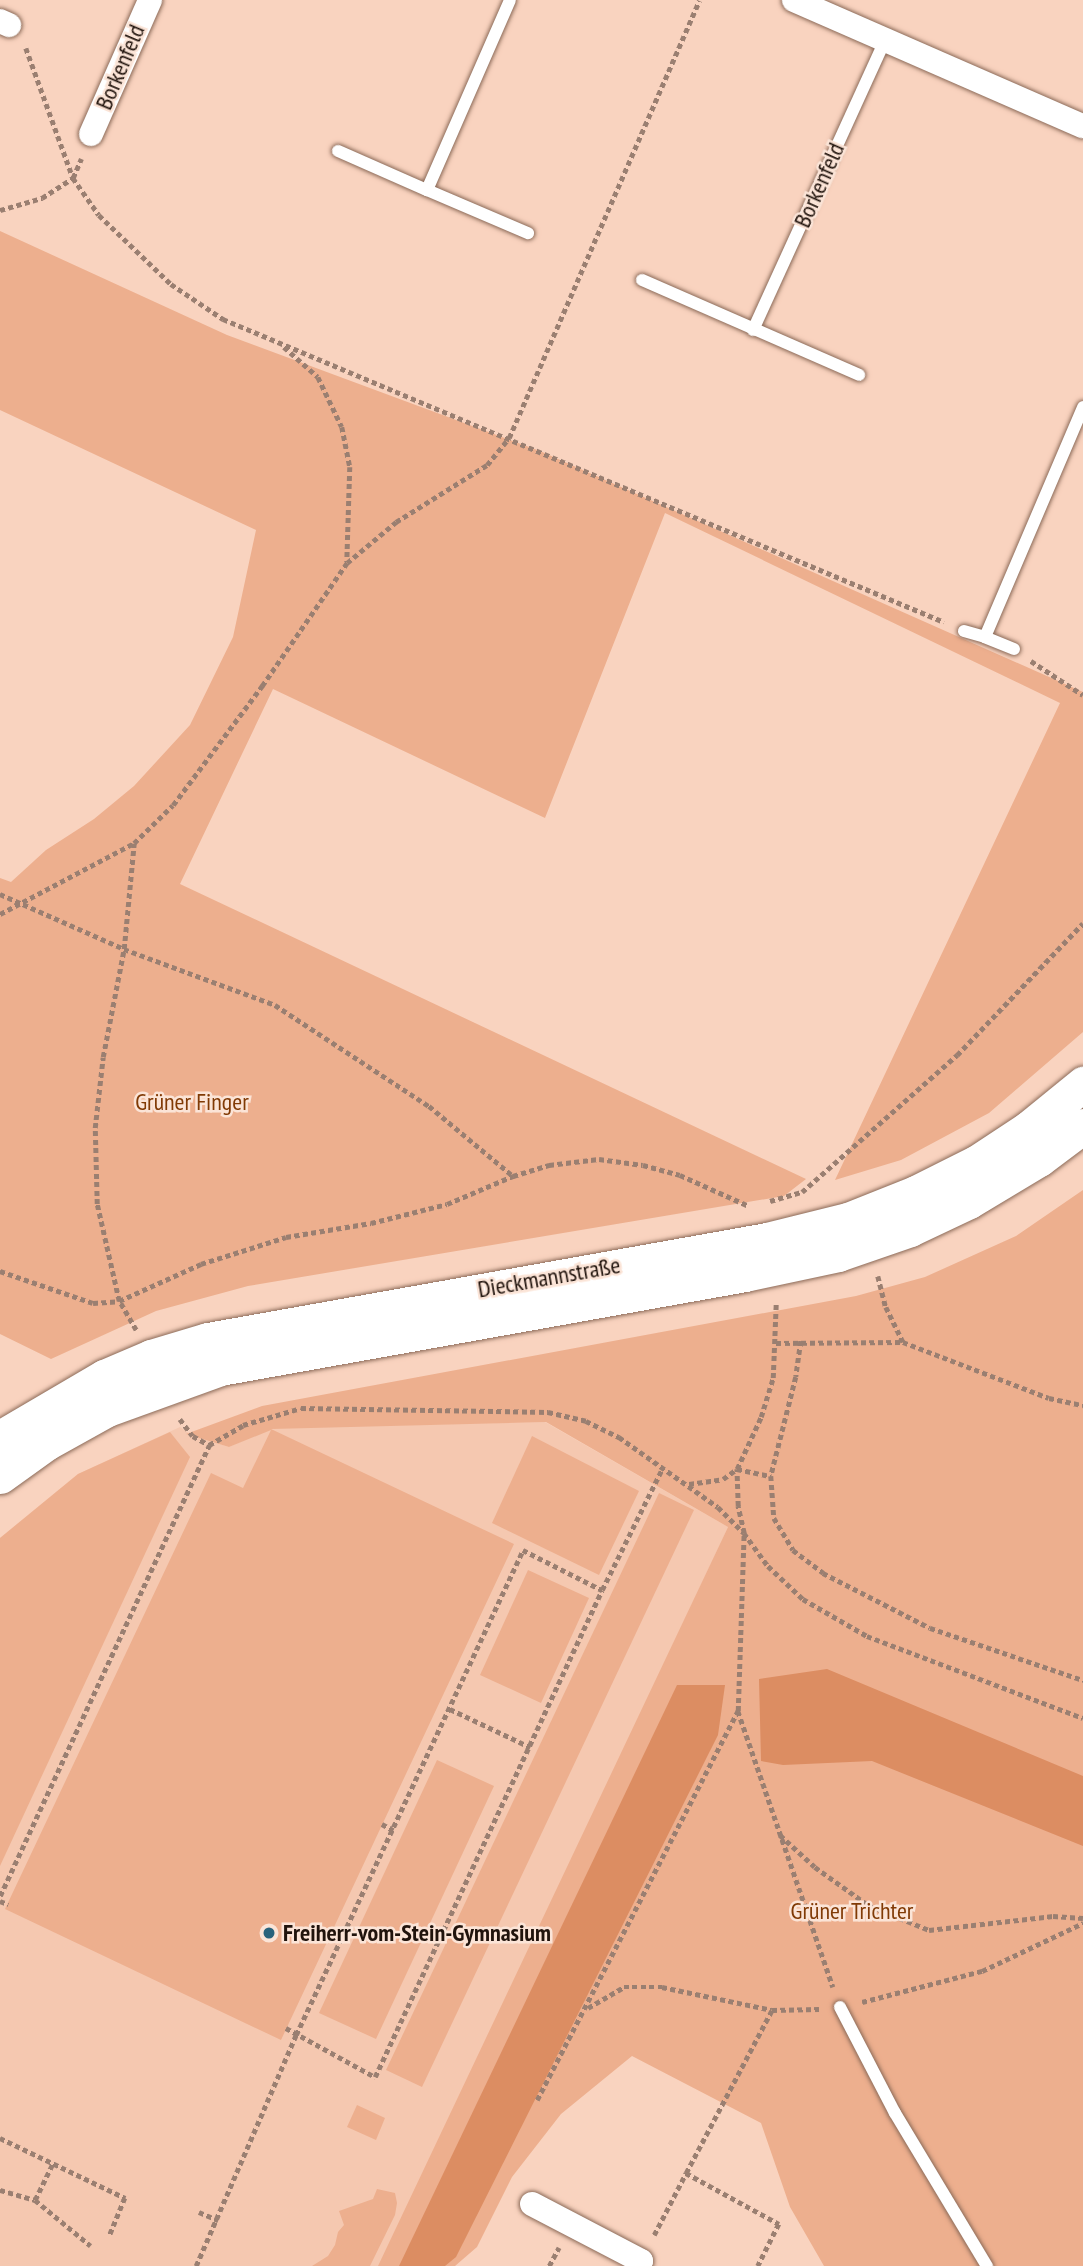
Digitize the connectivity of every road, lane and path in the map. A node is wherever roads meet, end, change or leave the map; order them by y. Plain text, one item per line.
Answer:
1 (149, 0) edge
2 (510, 0) edge
3 (699, 0) edge
4 (794, 0) edge
5 (4, 23) edge
6 (885, 41) junction
7 (1083, 126) edge
8 (91, 134) joint
9 (338, 151) dead end
10 (73, 178) junction
11 (427, 190) junction
12 (0, 210) edge
13 (528, 233) dead end
14 (642, 280) dead end
15 (753, 330) junction
16 (281, 345) junction
17 (859, 375) dead end
18 (1083, 407) edge
19 (509, 438) junction
20 (347, 563) junction
21 (964, 631) joint
22 (985, 637) junction
23 (1014, 649) joint
24 (1083, 695) edge
25 (134, 843) junction
26 (0, 894) edge
27 (21, 905) junction
28 (0, 914) edge
29 (1083, 923) edge
30 (124, 948) junction
31 (1083, 1084) edge
32 (1083, 1126) edge
33 (513, 1176) junction
34 (877, 1269) dead end
35 (0, 1271) edge
36 (777, 1295) dead end
37 (119, 1301) junction
38 (147, 1327) dead end
39 (801, 1341) junction
40 (903, 1342) junction
41 (776, 1343) junction
42 (1083, 1405) edge
43 (173, 1410) dead end
44 (0, 1438) edge
45 (209, 1445) junction
46 (663, 1467) junction
47 (737, 1469) junction
48 (0, 1476) edge
49 (771, 1476) junction
50 (688, 1484) junction
51 (744, 1533) junction
52 (602, 1590) junction
53 (1083, 1681) edge
54 (450, 1709) junction
55 (738, 1711) junction
56 (1083, 1718) edge
57 (530, 1747) junction
58 (382, 1824) dead end
59 (393, 1830) junction
60 (780, 1835) junction
61 (0, 1898) edge
62 (8, 1905) dead end
63 (1083, 1918) edge
64 (840, 2007) joint
65 (772, 2010) dead end
66 (286, 2028) dead end
67 (296, 2035) junction
68 (537, 2100) dead end
69 (0, 2138) edge
70 (53, 2163) junction
71 (686, 2173) junction
72 (0, 2190) edge
73 (35, 2200) junction
74 (532, 2204) dead end
75 (199, 2212) dead end
76 (218, 2220) junction
77 (109, 2237) dead end
78 (91, 2246) dead end
79 (639, 2263) edge
80 (196, 2266) edge
81 (758, 2266) edge
82 (987, 2266) edge

1 - 8 street, Borkenfeld
2 - 11 lane
3 - 19 path
4 - 6 street
5 - 10 path
6 - 7 street
6 - 15 lane, Borkenfeld
8 - 10 path
9 - 11 lane
10 - 12 path
10 - 16 path
11 - 13 lane
14 - 15 lane
15 - 17 lane
16 - 19 path
16 - 20 path
18 - 22 lane
19 - 20 path
19 - 21 path
20 - 25 path
21 - 22 lane
22 - 23 lane
23 - 24 path
25 - 27 path
25 - 30 path
26 - 27 path
27 - 28 path
27 - 30 path
29 - 33 path
30 - 33 path
30 - 37 path
31 - 44 street, Dieckmannstraße
32 - 48 street, Dieckmannstraße
33 - 37 path
34 - 40 path
35 - 37 path
36 - 41 path
37 - 38 path
39 - 40 path
39 - 41 path
39 - 49 path
40 - 42 path
41 - 47 path
43 - 45 path
45 - 46 path
45 - 61 path
46 - 50 path
46 - 52 path
47 - 49 path
47 - 50 path
47 - 51 path
49 - 53 path
50 - 51 path
51 - 55 path
51 - 56 path
52 - 54 path
52 - 57 path
54 - 57 path
54 - 59 path
55 - 60 path
55 - 68 path
57 - 67 path
58 - 59 path
59 - 67 path
60 - 63 path
60 - 64 path
61 - 62 path
64 - 82 lane
65 - 71 path
66 - 67 path
67 - 76 path
69 - 70 path
70 - 73 path
70 - 77 path
71 - 79 path
71 - 81 path
72 - 73 path
73 - 78 path
74 - 79 street
75 - 76 path
76 - 80 path

